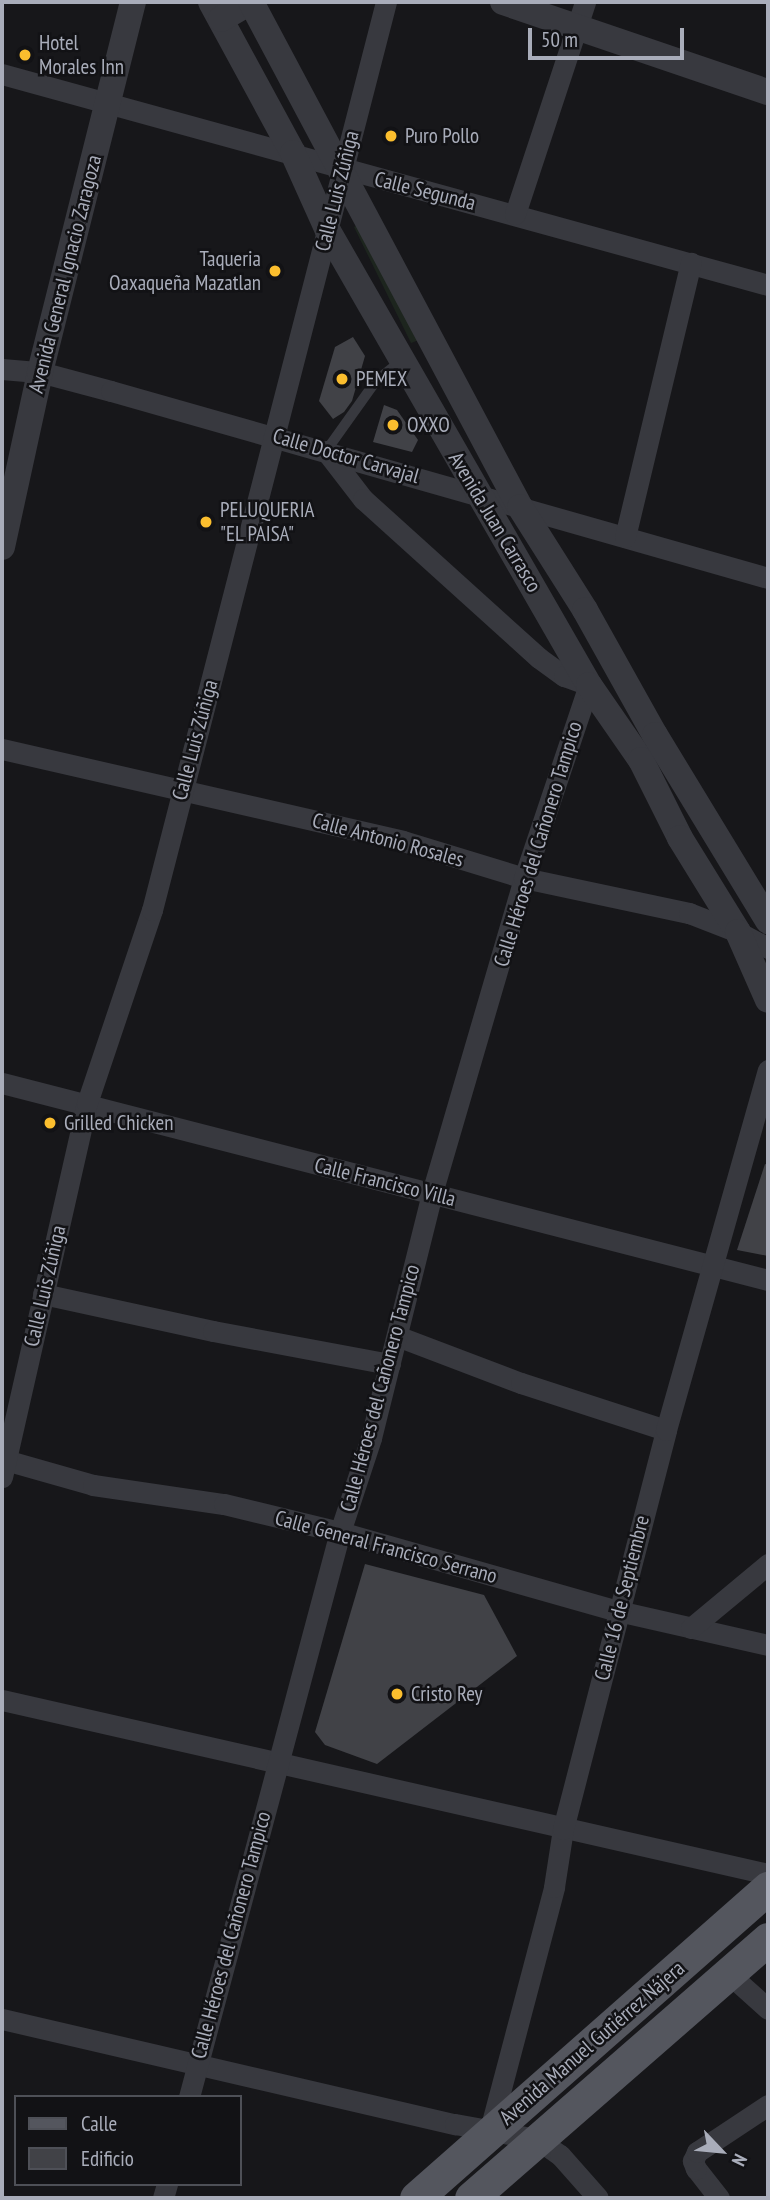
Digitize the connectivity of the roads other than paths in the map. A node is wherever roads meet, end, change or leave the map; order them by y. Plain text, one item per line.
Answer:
1 (133, 2) edge
2 (251, 2) edge
3 (386, 2) edge
4 (503, 2) edge
5 (585, 2) edge
6 (216, 10) edge
7 (577, 27) junction
8 (2, 74) edge
9 (768, 92) edge
10 (107, 102) junction
11 (293, 153) junction
12 (342, 170) junction
13 (515, 214) junction
14 (328, 230) junction
15 (691, 263) junction
16 (768, 285) edge
17 (433, 343) junction
18 (401, 361) junction
19 (2, 369) edge
20 (40, 372) junction
21 (272, 435) junction
22 (326, 451) junction
23 (479, 494) junction
24 (520, 507) junction
25 (625, 537) junction
26 (2, 547) edge
27 (768, 578) edge
28 (617, 668) junction
29 (589, 685) junction
30 (2, 750) edge
31 (182, 789) junction
32 (524, 878) junction
33 (768, 921) edge
34 (738, 932) junction
35 (768, 948) edge
36 (768, 1000) edge
37 (768, 1070) edge
38 (2, 1083) edge
39 (87, 1103) junction
40 (432, 1193) junction
41 (712, 1268) junction
42 (768, 1280) edge
43 (43, 1294) junction
44 (397, 1336) junction
45 (390, 1364) junction
46 (666, 1430) junction
47 (3, 1465) edge
48 (341, 1532) junction
49 (768, 1564) edge
50 (618, 1611) junction
51 (691, 1628) junction
52 (768, 1645) edge
53 (2, 1700) edge
54 (277, 1762) junction
55 (564, 1829) junction
56 (768, 1874) edge
57 (768, 1888) edge
58 (768, 1939) edge
59 (729, 1974) junction
60 (768, 2010) edge
61 (2, 2020) edge
62 (197, 2062) junction
63 (189, 2095) edge
64 (768, 2105) edge
65 (490, 2130) junction
66 (537, 2139) junction
67 (416, 2198) edge
68 (471, 2198) edge
69 (598, 2198) edge
70 (719, 2198) edge

1 - 10 street, Avenida General Ignacio Zaragoza
2 - 6 street
2 - 12 street, Avenida Juan Carrasco
3 - 12 street, Calle Luis Zúñiga
4 - 7 street
5 - 7 street
6 - 11 street, Avenida Juan Carrasco
7 - 9 street
7 - 13 street
8 - 10 street, Calle Segunda
10 - 11 street, Calle Segunda
10 - 20 street, Avenida General Ignacio Zaragoza
11 - 12 street, Calle Segunda
11 - 14 street, Avenida Juan Carrasco
12 - 13 street, Calle Segunda
12 - 14 street, Calle Luis Zúñiga
12 - 17 street, Avenida Juan Carrasco
13 - 15 street, Calle Segunda
14 - 18 street, Avenida Juan Carrasco
14 - 21 street, Calle Luis Zúñiga
15 - 16 street, Calle Segunda
15 - 25 street
17 - 18 street
17 - 24 street, Avenida Juan Carrasco
18 - 22 lane
18 - 23 street, Avenida Juan Carrasco
19 - 20 street, Calle Doctor Carvajal
20 - 21 street, Calle Doctor Carvajal
20 - 26 street, Avenida General Ignacio Zaragoza
21 - 22 street, Calle Doctor Carvajal
21 - 31 street, Calle Luis Zúñiga
22 - 23 street, Calle Doctor Carvajal
22 - 29 street
23 - 24 street, Calle Doctor Carvajal
23 - 29 street, Avenida Juan Carrasco
24 - 25 street, Calle Doctor Carvajal
24 - 28 street, Avenida Juan Carrasco
25 - 27 street, Calle Doctor Carvajal
28 - 29 street
28 - 33 street, Avenida Juan Carrasco
29 - 32 street, Calle Héroes del Cañonero Tampico
29 - 34 street, Avenida Juan Carrasco
30 - 31 street, Calle Antonio Rosales
31 - 32 street, Calle Antonio Rosales
31 - 39 street, Calle Luis Zúñiga
32 - 34 street, Calle Antonio Rosales
32 - 40 street, Calle Héroes del Cañonero Tampico
34 - 35 street, Calle Antonio Rosales
34 - 36 street, Avenida Juan Carrasco
37 - 41 street, Calle 16 de Septiembre
38 - 39 street, Calle Francisco Villa
39 - 40 street, Calle Francisco Villa
39 - 43 street, Calle Luis Zúñiga
40 - 41 street, Calle Francisco Villa
40 - 44 street, Calle Héroes del Cañonero Tampico
41 - 42 street, Calle Francisco Villa
41 - 46 street, Calle 16 de Septiembre
43 - 45 street
43 - 47 street, Calle Luis Zúñiga
44 - 45 street, Calle Héroes del Cañonero Tampico
44 - 46 street
45 - 48 street, Calle Héroes del Cañonero Tampico
46 - 50 street, Calle 16 de Septiembre
47 - 48 street, Calle General Francisco Serrano
48 - 50 street, Calle General Francisco Serrano
48 - 54 street, Calle Héroes del Cañonero Tampico
49 - 51 street
50 - 51 street, Calle General Francisco Serrano
50 - 55 street, Calle 16 de Septiembre
51 - 52 street, Calle General Francisco Serrano
53 - 54 street
54 - 55 street
54 - 62 street, Calle Héroes del Cañonero Tampico
55 - 56 street
55 - 65 street, Calle 16 de Septiembre
57 - 65 main road, Avenida Manuel Gutiérrez Nájera
58 - 59 main road, Avenida Manuel Gutiérrez Nájera
59 - 60 street
59 - 66 main road, Avenida Manuel Gutiérrez Nájera
61 - 62 street
62 - 63 street, Calle Héroes del Cañonero Tampico
62 - 65 street
64 - 70 street
65 - 66 street
65 - 67 main road, Avenida Manuel Gutiérrez Nájera
66 - 68 main road, Avenida Manuel Gutiérrez Nájera
66 - 69 street

